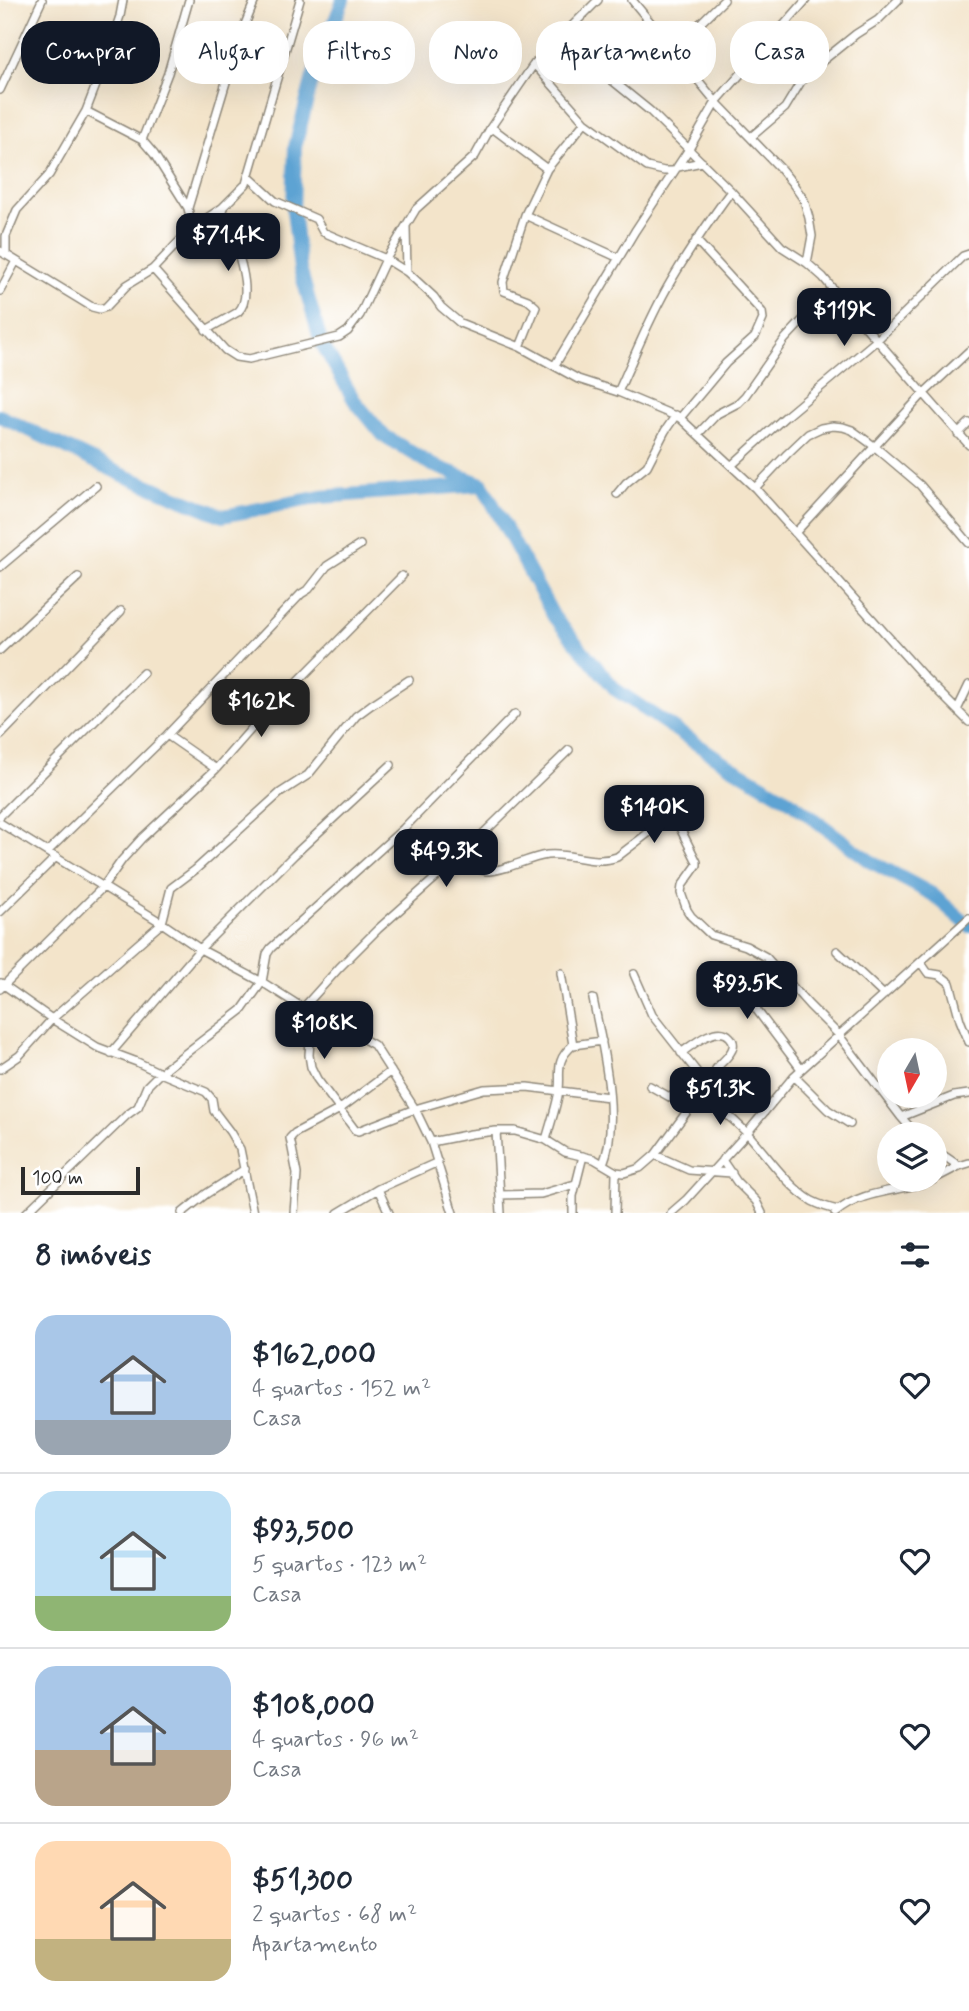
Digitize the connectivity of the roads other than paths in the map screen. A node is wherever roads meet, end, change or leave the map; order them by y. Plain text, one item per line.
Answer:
1 (42, 0) edge
2 (123, 0) edge
3 (189, 0) edge
4 (255, 0) edge
5 (300, 0) edge
6 (598, 0) edge
7 (632, 0) edge
8 (724, 0) edge
9 (806, 0) edge
10 (898, 0) edge
11 (578, 21) edge
12 (650, 21) edge
13 (702, 21) edge
14 (534, 64) joint
15 (617, 84) edge
16 (702, 84) edge
17 (0, 90) edge
18 (716, 102) junction
19 (86, 111) junction
20 (585, 122) junction
21 (491, 127) junction
22 (751, 137) junction
23 (142, 140) junction
24 (690, 149) junction
25 (702, 162) junction
26 (547, 169) junction
27 (675, 169) junction
28 (249, 177) junction
29 (731, 191) junction
30 (187, 208) junction
31 (222, 208) junction
32 (525, 215) junction
33 (406, 226) junction
34 (191, 228) junction
35 (696, 240) junction
36 (3, 253) edge
37 (969, 254) edge
38 (386, 258) junction
39 (619, 258) junction
40 (16, 261) junction
41 (807, 262) junction
42 (153, 269) junction
43 (407, 272) junction
44 (832, 289) junction
45 (0, 291) edge
46 (206, 330) junction
47 (877, 340) junction
48 (520, 347) junction
49 (969, 351) edge
50 (555, 365) junction
51 (618, 392) junction
52 (923, 394) junction
53 (678, 416) junction
54 (969, 423) edge
55 (698, 434) junction
56 (958, 434) junction
57 (969, 445) edge
58 (874, 446) junction
59 (732, 465) junction
60 (96, 486) dead end
61 (755, 488) junction
62 (617, 494) dead end
63 (795, 533) junction
64 (969, 543) edge
65 (360, 545) dead end
66 (0, 567) edge
67 (402, 576) dead end
68 (78, 577) dead end
69 (121, 611) dead end
70 (0, 650) edge
71 (143, 673) dead end
72 (409, 680) dead end
73 (969, 685) edge
74 (957, 710) junction
75 (515, 714) dead end
76 (969, 722) edge
77 (167, 735) junction
78 (0, 736) edge
79 (569, 750) dead end
80 (391, 765) dead end
81 (216, 769) junction
82 (0, 816) edge
83 (1, 825) edge
84 (47, 852) junction
85 (56, 857) junction
86 (459, 858) junction
87 (103, 887) junction
88 (0, 912) edge
89 (969, 918) edge
90 (162, 922) junction
91 (200, 949) junction
92 (837, 951) dead end
93 (921, 962) junction
94 (781, 972) junction
95 (561, 973) dead end
96 (634, 974) dead end
97 (262, 982) junction
98 (1, 985) edge
99 (884, 995) junction
100 (593, 999) dead end
101 (303, 1008) junction
102 (312, 1013) junction
103 (52, 1019) junction
104 (838, 1034) junction
105 (601, 1041) junction
106 (969, 1042) edge
107 (573, 1045) junction
108 (111, 1053) junction
109 (681, 1053) junction
110 (0, 1069) edge
111 (801, 1069) junction
112 (391, 1071) junction
113 (160, 1073) junction
114 (794, 1076) junction
115 (650, 1086) dead end
116 (708, 1090) junction
117 (559, 1092) junction
118 (969, 1094) edge
119 (609, 1097) junction
120 (708, 1102) junction
121 (689, 1108) junction
122 (340, 1109) junction
123 (415, 1109) junction
124 (901, 1117) junction
125 (905, 1122) edge
126 (850, 1124) dead end
127 (496, 1131) junction
128 (747, 1133) junction
129 (547, 1140) junction
130 (430, 1142) junction
131 (655, 1155) junction
132 (583, 1156) junction
133 (947, 1158) edge
134 (722, 1160) junction
135 (438, 1162) junction
136 (969, 1163) edge
137 (603, 1164) junction
138 (959, 1166) junction
139 (245, 1169) junction
140 (712, 1171) junction
141 (616, 1172) junction
142 (947, 1172) edge
143 (732, 1173) junction
144 (575, 1184) junction
145 (378, 1188) junction
146 (879, 1192) edge
147 (500, 1195) junction
148 (837, 1212) edge
149 (26, 1213) edge
150 (182, 1213) edge
151 (253, 1213) edge
152 (294, 1213) edge
153 (338, 1213) edge
154 (389, 1213) edge
155 (453, 1213) edge
156 (501, 1213) edge
157 (573, 1213) edge
158 (615, 1213) edge
159 (671, 1213) edge
160 (762, 1213) edge

1 - 17 street
2 - 19 street
3 - 23 street
4 - 30 street
5 - 28 street
6 - 11 street
7 - 12 street
8 - 13 street
9 - 18 street
10 - 22 street
14 - 20 street
14 - 21 street
15 - 24 street
16 - 18 street
18 - 22 street
18 - 24 street
19 - 23 street
19 - 36 street
20 - 26 street
20 - 27 street
21 - 26 street
21 - 33 street
22 - 41 street
23 - 30 street
24 - 25 street
24 - 27 street
25 - 27 street
25 - 29 street
26 - 32 street
27 - 39 street
28 - 31 street
28 - 38 street
29 - 35 street
29 - 41 street
30 - 34 street
31 - 34 street
31 - 46 street
32 - 39 street
32 - 48 street
33 - 38 street
33 - 43 street
34 - 42 street
35 - 51 street
35 - 53 street
36 - 40 street
37 - 47 street
38 - 43 street
38 - 46 street
39 - 50 street
40 - 42 street
40 - 45 street
41 - 44 street
42 - 46 street
43 - 48 street
44 - 47 street
44 - 55 street
47 - 52 street
47 - 59 street
48 - 50 street
49 - 52 street
50 - 51 street
51 - 53 street
52 - 56 street
52 - 58 street
53 - 55 street
53 - 62 street
54 - 56 street
55 - 59 street
56 - 57 street
58 - 61 street
58 - 63 street
58 - 64 street
59 - 61 street
60 - 66 street
61 - 63 street
63 - 74 street
65 - 77 street
67 - 81 street
68 - 70 street
69 - 78 street
71 - 82 street
72 - 90 street
73 - 74 street
74 - 76 street
75 - 97 street
77 - 81 street
77 - 84 street
79 - 86 street
80 - 91 street
81 - 87 street
83 - 84 street
84 - 85 street
85 - 87 street
85 - 88 street
86 - 94 street
86 - 101 street
87 - 90 street
87 - 98 street
89 - 93 street
90 - 91 street
90 - 103 street
91 - 97 street
91 - 108 street
92 - 99 street
93 - 99 street
93 - 106 street
94 - 104 street
94 - 111 street
95 - 107 street
96 - 109 street
97 - 101 street
97 - 113 street
98 - 103 street
99 - 104 street
100 - 105 street
101 - 102 street
102 - 112 street
102 - 122 street
103 - 108 street
103 - 110 street
104 - 111 street
104 - 124 street
105 - 107 street
105 - 119 street
107 - 117 street
108 - 113 street
109 - 116 street
109 - 116 street
111 - 114 street
112 - 122 street
112 - 123 street
113 - 139 street
113 - 149 street
114 - 126 street
114 - 128 street
115 - 121 street
116 - 120 street
117 - 119 street
117 - 123 street
117 - 129 street
118 - 124 street
119 - 137 street
120 - 121 street
120 - 128 street
121 - 131 street
122 - 123 street
122 - 152 street
123 - 130 street
124 - 125 street
127 - 129 street
127 - 130 street
127 - 147 street
128 - 134 street
128 - 148 street
129 - 132 street
130 - 135 street
131 - 140 street
131 - 141 street
132 - 137 street
132 - 144 street
133 - 138 street
134 - 140 street
134 - 143 street
135 - 145 street
135 - 155 street
136 - 138 street
137 - 141 street
138 - 142 street
139 - 150 street
139 - 151 street
140 - 143 street
140 - 159 street
141 - 158 street
143 - 160 street
144 - 147 street
144 - 157 street
145 - 153 street
145 - 154 street
146 - 148 street
147 - 156 street

